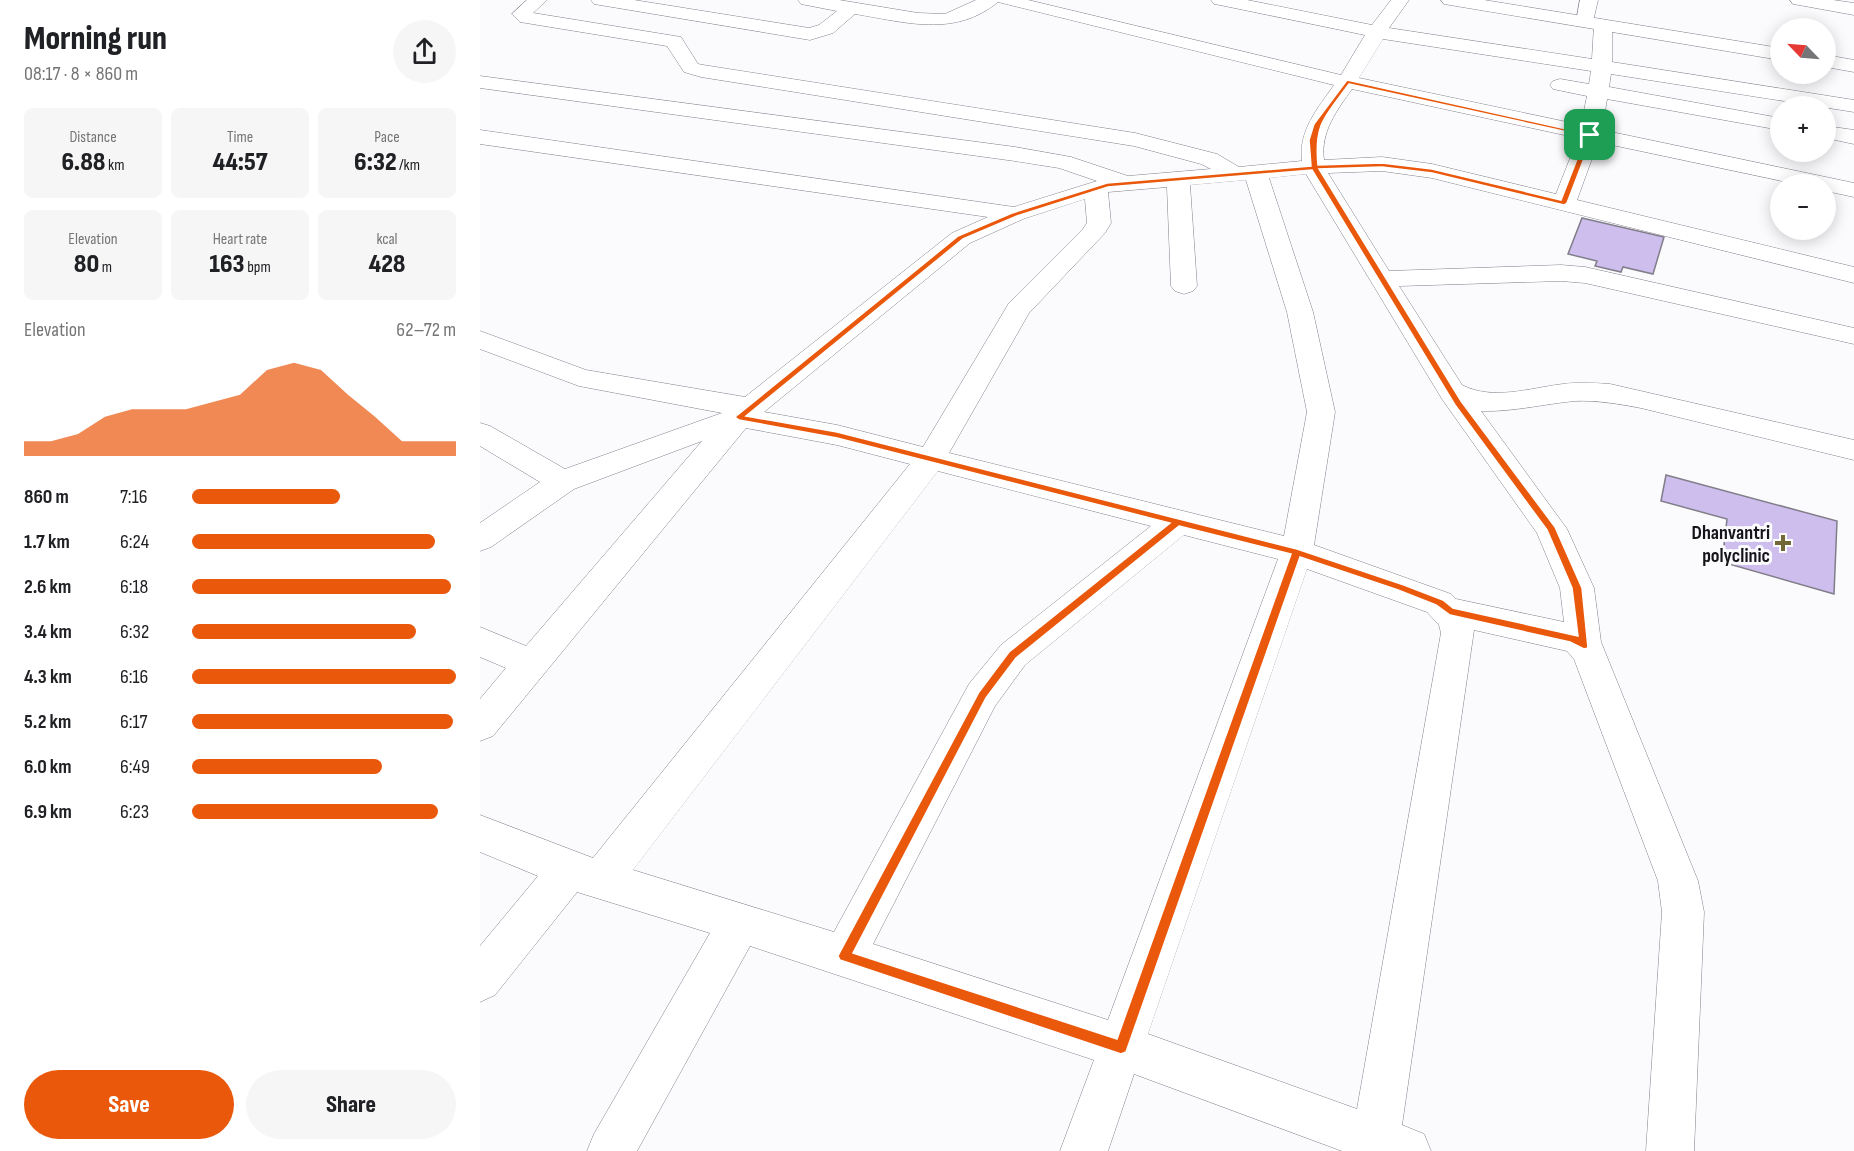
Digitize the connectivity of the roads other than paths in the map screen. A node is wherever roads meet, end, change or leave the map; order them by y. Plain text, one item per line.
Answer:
1 (538, 0) edge
2 (600, 0) edge
3 (807, 0) edge
4 (990, 0) edge
5 (1005, 0) edge
6 (1220, 0) edge
7 (1400, 0) edge
8 (1450, 0) edge
9 (1589, 0) edge
10 (1799, 0) edge
11 (851, 8) junction
12 (1854, 9) edge
13 (1594, 23) junction
14 (1377, 32) junction
15 (1770, 52) edge
16 (1836, 63) edge
17 (1854, 66) edge
18 (1602, 68) junction
19 (480, 82) edge
20 (1347, 82) junction
21 (1560, 85) dead end
22 (1598, 93) junction
23 (1854, 106) edge
24 (1770, 122) edge
25 (1836, 133) edge
26 (1590, 135) junction
27 (1854, 136) edge
28 (480, 137) edge
29 (1314, 167) junction
30 (1246, 173) junction
31 (1178, 178) junction
32 (1127, 183) junction
33 (1096, 189) junction
34 (1854, 190) edge
35 (1564, 203) junction
36 (1015, 214) junction
37 (1854, 275) edge
38 (1382, 279) junction
39 (1184, 286) dead end
40 (1854, 336) edge
41 (480, 339) edge
42 (1452, 392) junction
43 (745, 412) junction
44 (480, 433) edge
45 (1854, 450) edge
46 (931, 459) junction
47 (563, 481) junction
48 (1178, 522) junction
49 (480, 539) edge
50 (1297, 552) junction
51 (1450, 611) junction
52 (480, 641) edge
53 (1584, 645) junction
54 (531, 664) junction
55 (480, 725) edge
56 (480, 833) edge
57 (585, 875) junction
58 (740, 922) junction
59 (844, 956) junction
60 (480, 980) edge
61 (1121, 1047) junction
62 (1386, 1147) edge
63 (611, 1151) edge
64 (1084, 1151) edge
65 (1670, 1151) edge

1 - 30 street
2 - 11 street
3 - 11 street
4 - 11 street
5 - 20 street
6 - 14 street
7 - 14 street
8 - 13 street
9 - 13 street
10 - 12 street
13 - 15 street
13 - 18 street
14 - 18 street
14 - 20 street
16 - 17 street
18 - 22 street
18 - 23 street
19 - 32 street
20 - 26 street
20 - 29 street
21 - 22 street
22 - 24 street
22 - 26 street
25 - 27 street
26 - 34 street
26 - 35 street
28 - 36 street
29 - 30 street
29 - 35 street
29 - 38 street
30 - 31 street
30 - 50 street
31 - 32 street
31 - 39 street
32 - 33 street
33 - 36 street
33 - 46 street
35 - 37 street
36 - 43 street
38 - 40 street
38 - 42 street
41 - 43 street
42 - 45 street
42 - 53 street
43 - 46 street
43 - 47 street
43 - 54 street
44 - 47 street
46 - 48 street
46 - 57 street
47 - 49 street
48 - 50 street
48 - 59 street
50 - 51 street
50 - 61 street
51 - 53 street
51 - 62 street
52 - 54 street
53 - 65 street
54 - 55 street
56 - 57 street
57 - 58 street
57 - 60 street
58 - 59 street
58 - 63 street
59 - 61 street
61 - 62 street
61 - 64 street

